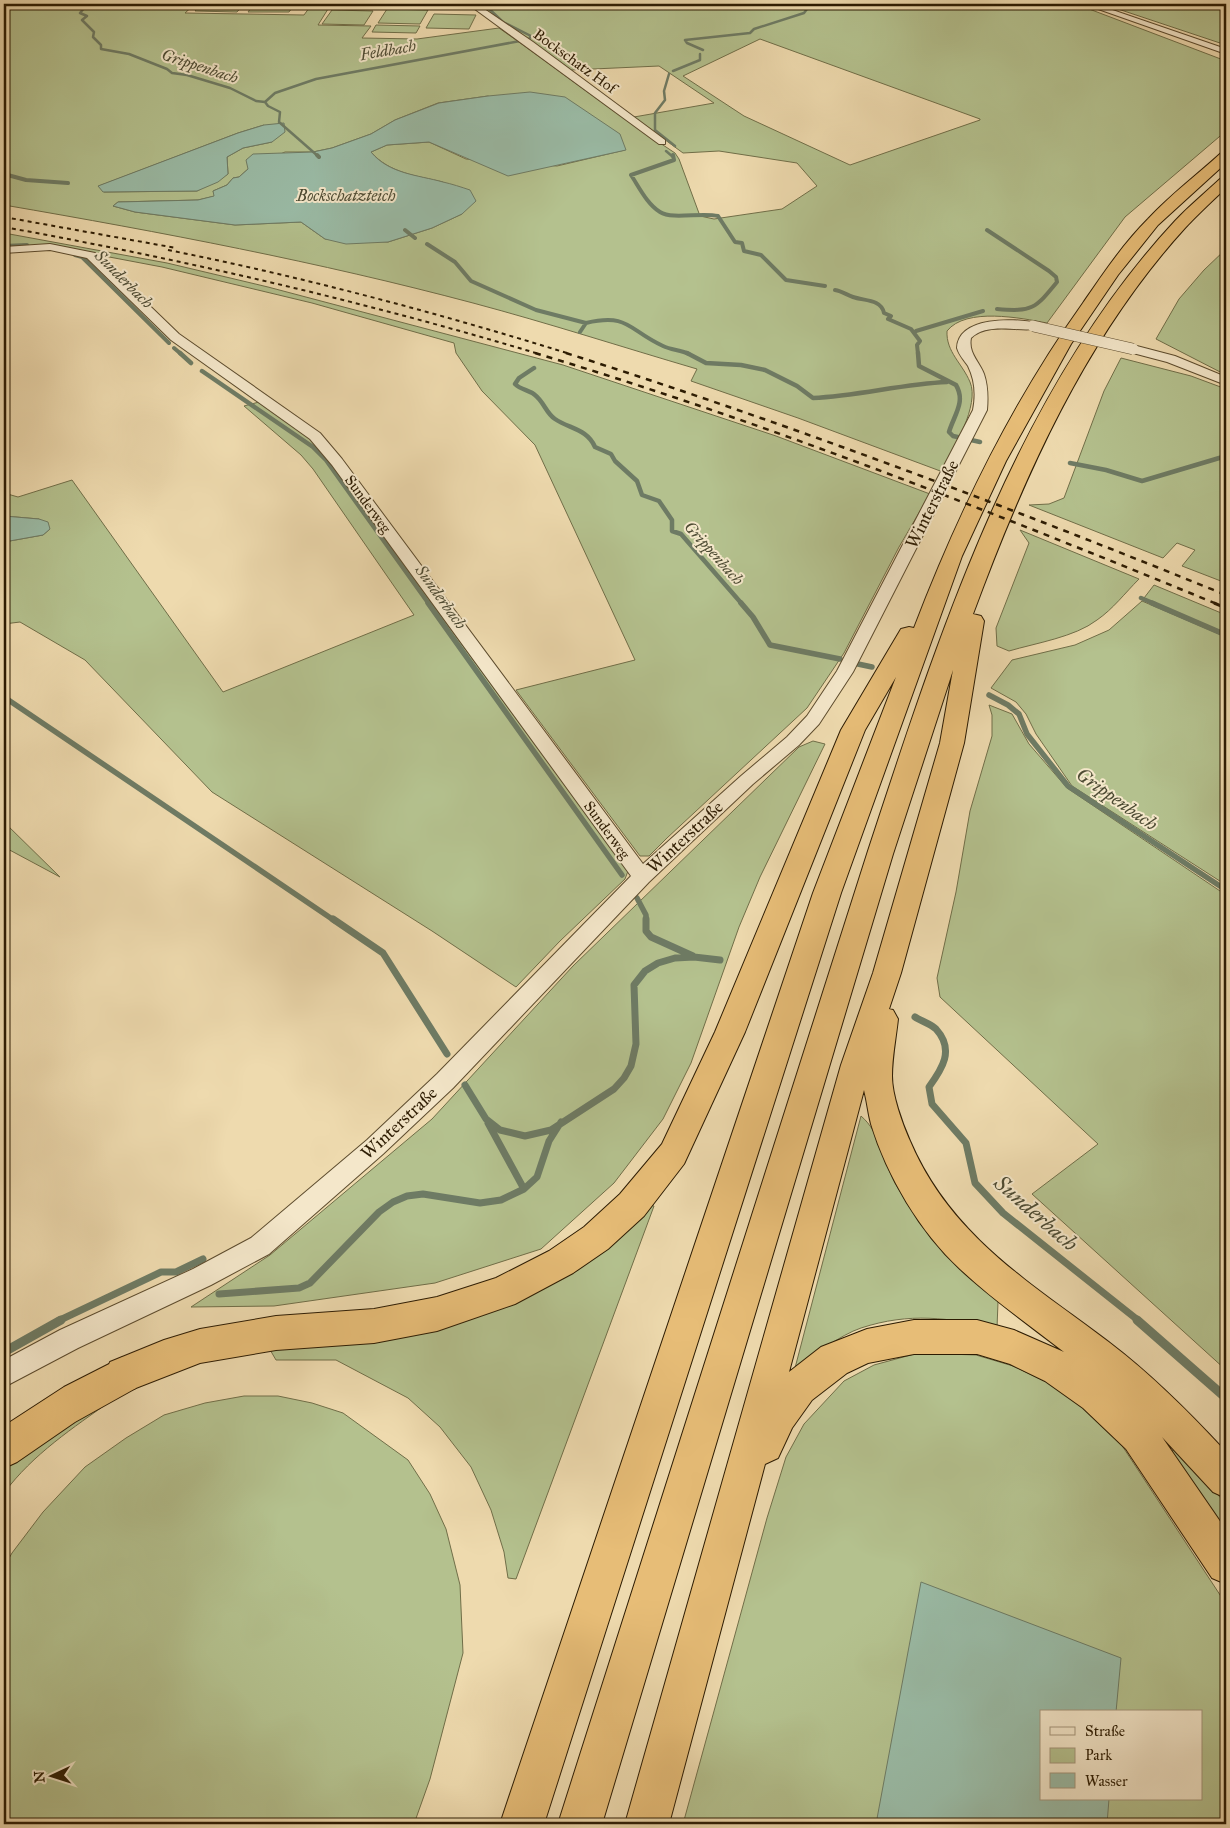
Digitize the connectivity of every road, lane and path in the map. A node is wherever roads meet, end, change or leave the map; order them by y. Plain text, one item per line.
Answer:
1 (472, 4) edge
2 (1088, 4) edge
3 (1226, 52) edge
4 (662, 142) dead end
5 (1226, 156) edge
6 (1226, 181) edge
7 (4, 250) edge
8 (1226, 381) edge
9 (966, 562) junction
10 (642, 877) junction
11 (887, 973) junction
12 (4, 1374) edge
13 (4, 1449) edge
14 (1226, 1478) edge
15 (732, 1520) junction
16 (1226, 1564) edge
17 (522, 1824) edge
18 (580, 1824) edge
19 (647, 1824) edge

1 - 4 street, Bockschatz Hof
2 - 3 street
5 - 9 highway
6 - 9 highway
7 - 10 street, Sunderweg
8 - 10 street, Winterstraße, bridge
9 - 11 highway
9 - 13 highway
9 - 17 highway
9 - 18 highway
10 - 12 street, Winterstraße
11 - 14 highway
11 - 15 highway
15 - 16 highway
15 - 19 highway

